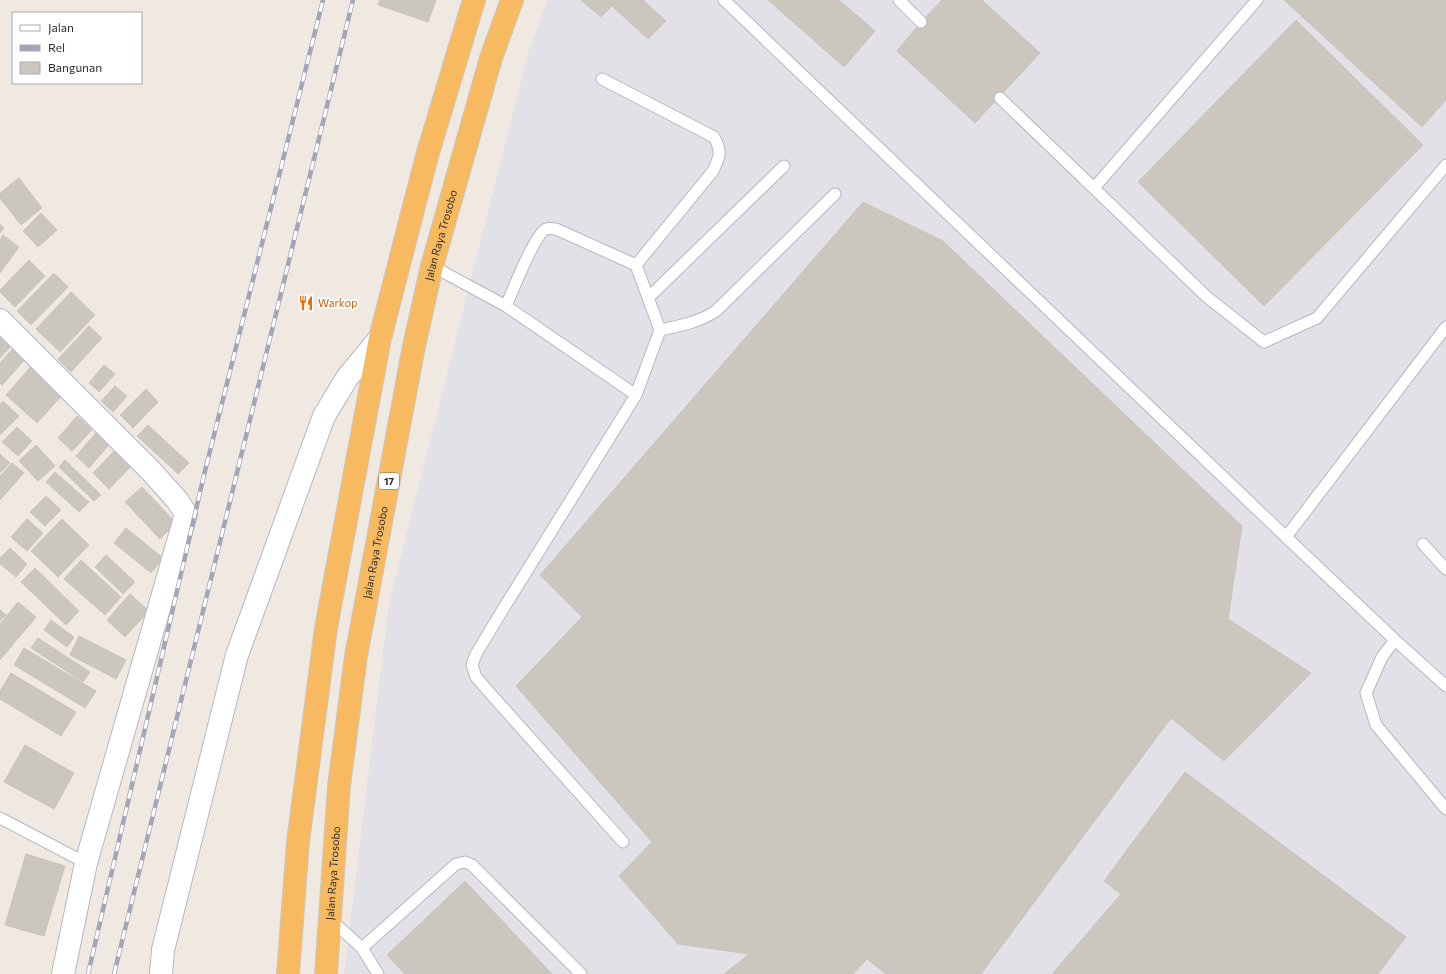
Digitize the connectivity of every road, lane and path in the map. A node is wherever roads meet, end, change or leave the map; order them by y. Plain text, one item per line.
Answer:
1 (474, 0) edge
2 (512, 0) edge
3 (724, 0) edge
4 (899, 0) edge
5 (1257, 0) edge
6 (922, 22) dead end
7 (602, 79) dead end
8 (1000, 98) dead end
9 (1446, 165) edge
10 (784, 166) dead end
11 (1094, 188) junction
12 (835, 194) dead end
13 (432, 266) junction
14 (636, 266) junction
15 (648, 298) junction
16 (506, 306) junction
17 (0, 320) edge
18 (1446, 327) edge
19 (660, 330) junction
20 (380, 338) junction
21 (636, 395) junction
22 (1286, 538) junction
23 (1423, 544) dead end
24 (1446, 569) edge
25 (1395, 640) junction
26 (1446, 686) edge
27 (1446, 808) edge
28 (0, 818) edge
29 (623, 842) dead end
30 (86, 863) junction
31 (330, 919) junction
32 (362, 948) junction
33 (63, 974) edge
34 (161, 974) edge
35 (288, 974) edge
36 (326, 974) edge
37 (378, 974) edge
38 (581, 974) edge

1 - 20 highway
2 - 13 highway, Jalan Raya Trosobo / 17
3 - 22 lane
4 - 6 lane
5 - 11 lane
7 - 14 lane
8 - 11 lane
9 - 11 lane
10 - 15 lane
12 - 19 lane
13 - 16 lane
13 - 31 highway, Jalan Raya Trosobo / 17
14 - 15 lane
14 - 16 lane
15 - 19 lane
16 - 21 lane
17 - 30 street
18 - 22 lane
19 - 21 lane
20 - 34 street
20 - 35 highway
21 - 29 lane
22 - 25 lane
23 - 24 lane
25 - 26 lane
25 - 27 lane
28 - 30 lane
30 - 33 street
31 - 32 lane
31 - 36 highway, Jalan Raya Trosobo / 17
32 - 37 lane
32 - 38 lane

